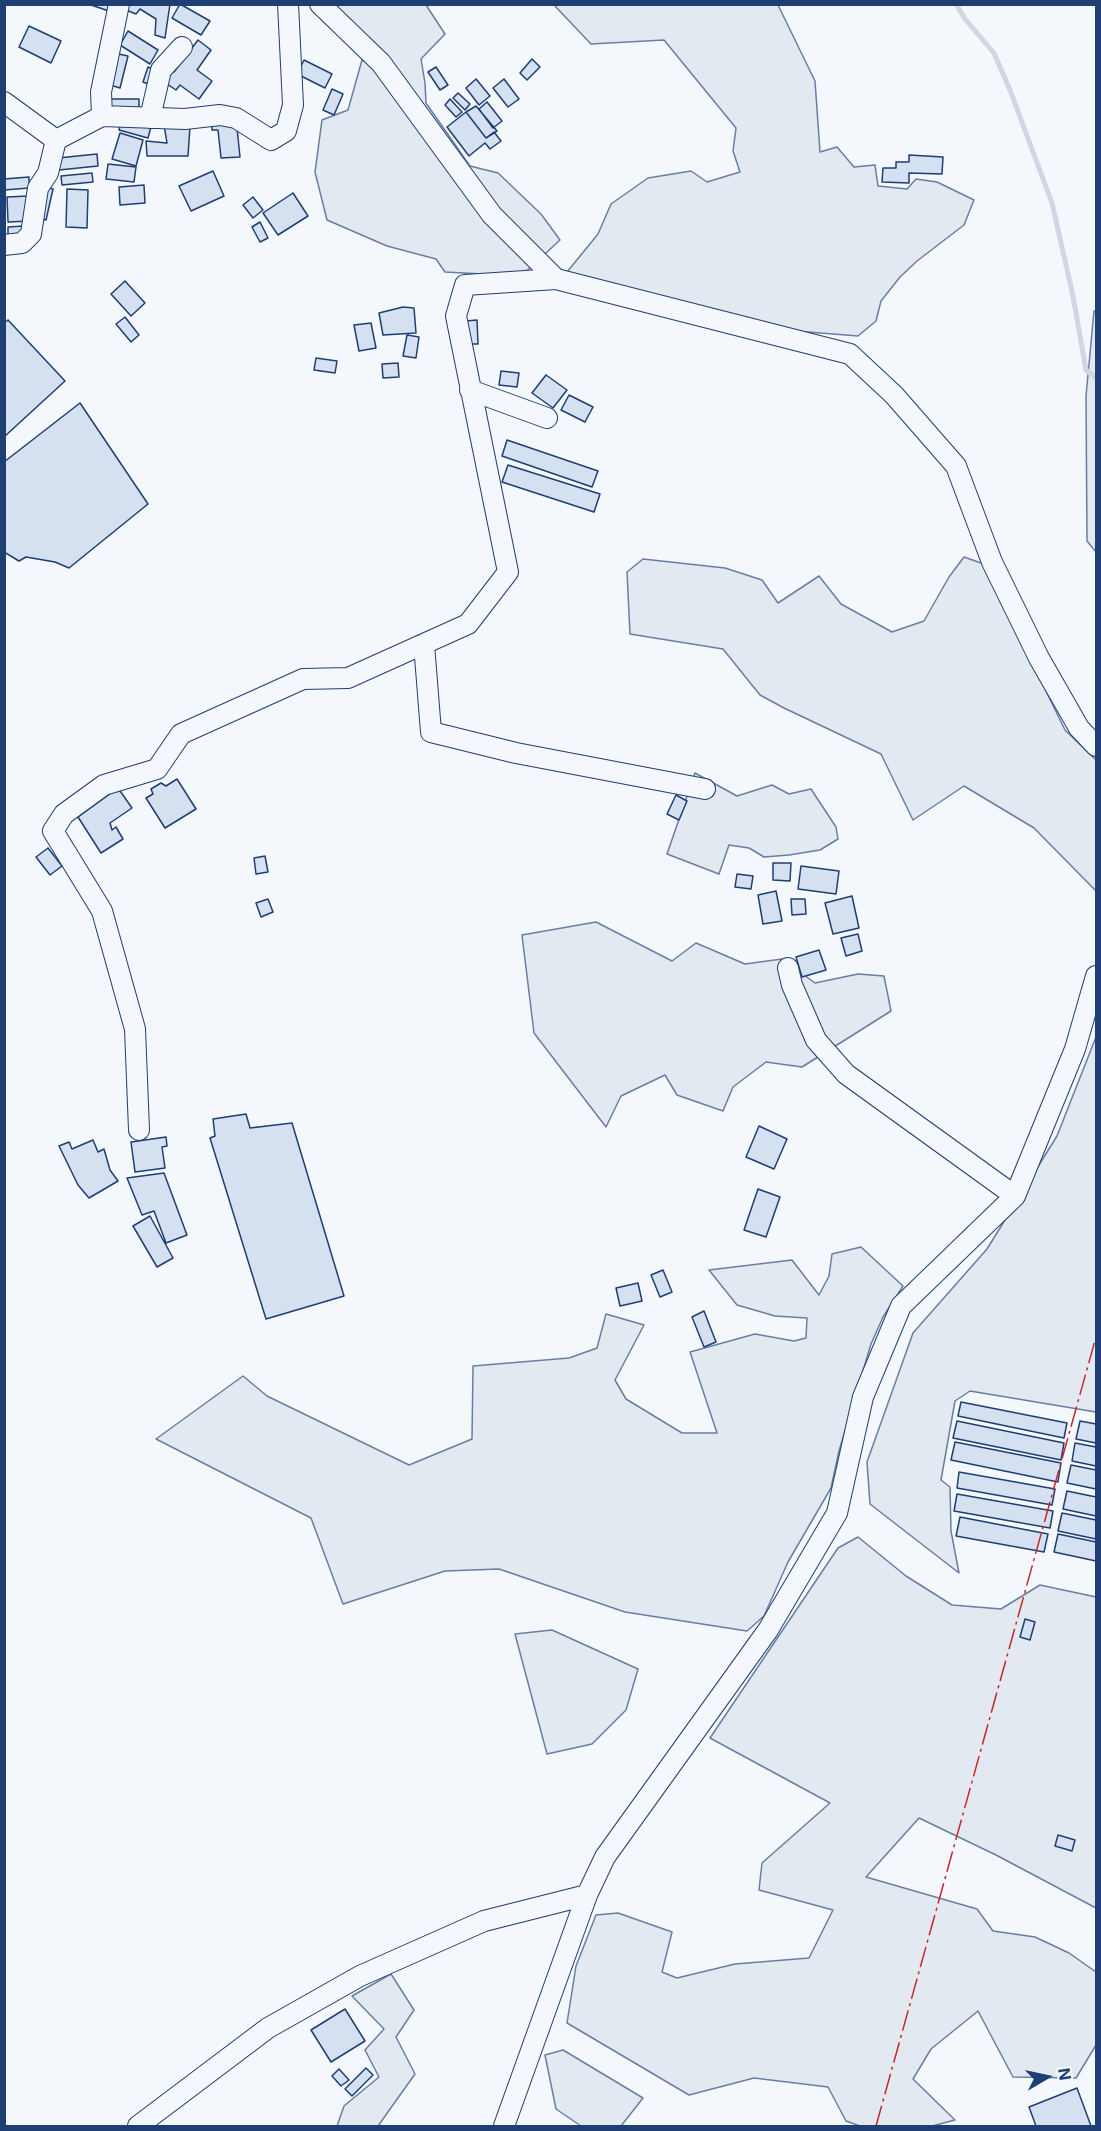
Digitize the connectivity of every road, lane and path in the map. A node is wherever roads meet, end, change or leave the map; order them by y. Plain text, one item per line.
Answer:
1 (119, 4) edge
2 (288, 4) edge
3 (320, 4) edge
4 (182, 47) dead end
5 (4, 102) edge
6 (102, 116) junction
7 (150, 118) junction
8 (56, 140) junction
9 (4, 245) edge
10 (556, 279) junction
11 (471, 390) junction
12 (547, 418) dead end
13 (424, 644) junction
14 (1096, 746) edge
15 (705, 789) dead end
16 (788, 968) dead end
17 (1096, 976) edge
18 (139, 1130) dead end
19 (1015, 1196) junction
20 (587, 1895) junction
21 (138, 2127) edge
22 (504, 2127) edge

1 - 6 street
2 - 7 street
3 - 10 street
4 - 7 street
5 - 8 street
6 - 7 street
6 - 8 street
8 - 9 street
10 - 11 street
10 - 14 street
11 - 12 street
11 - 13 street
13 - 15 street
13 - 18 street
16 - 19 street
17 - 19 street
19 - 20 street
20 - 21 street
20 - 22 street

